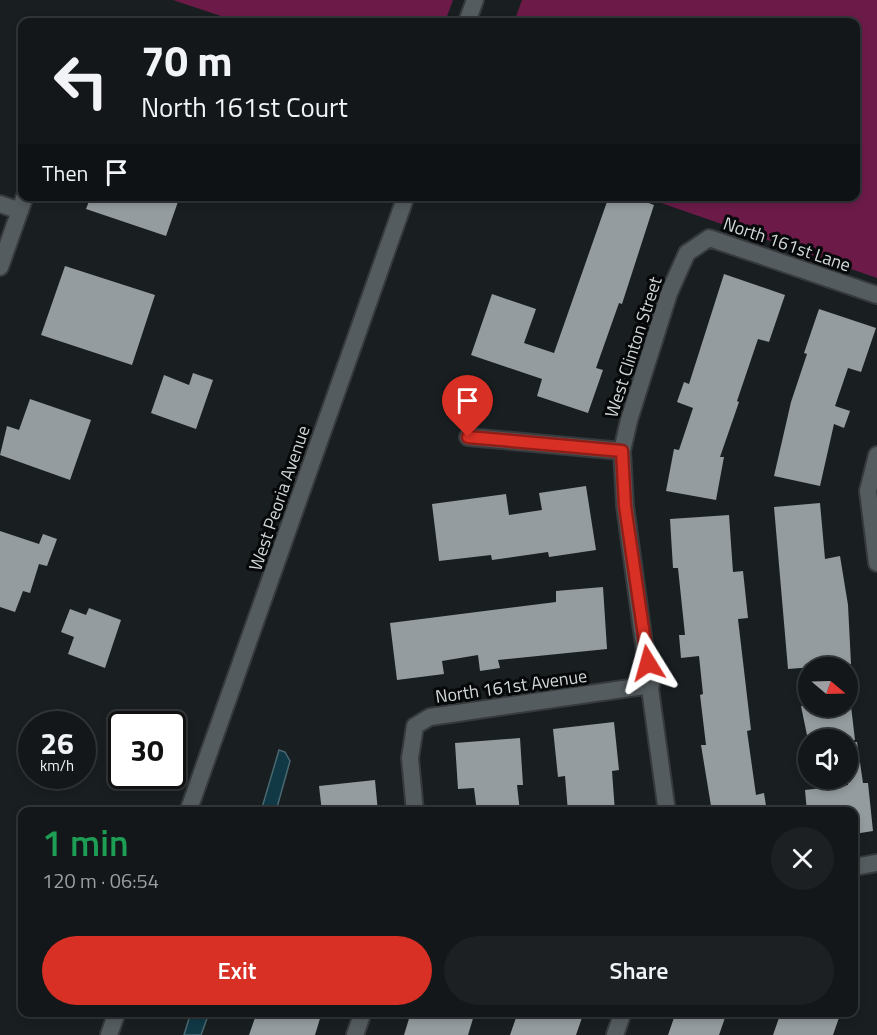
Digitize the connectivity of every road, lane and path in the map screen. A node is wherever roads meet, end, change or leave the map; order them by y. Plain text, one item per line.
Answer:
1 (475, 0) edge
2 (468, 18) edge
3 (404, 201) edge
4 (0, 204) edge
5 (22, 204) edge
6 (687, 253) joint
7 (0, 267) edge
8 (877, 295) edge
9 (468, 437) dead end
10 (622, 451) junction
11 (877, 455) edge
12 (877, 563) edge
13 (651, 685) junction
14 (190, 807) edge
15 (415, 807) edge
16 (666, 807) edge
17 (877, 863) edge
18 (858, 866) edge
19 (115, 1017) edge
20 (361, 1017) edge
21 (621, 1017) edge
22 (109, 1035) edge
23 (355, 1035) edge
24 (615, 1035) edge

1 - 2 street
3 - 14 street, West Peoria Avenue
4 - 5 street
5 - 7 street
6 - 8 street, North 161st Lane
6 - 10 street, West Clinton Street
9 - 10 street
10 - 13 street, West Clinton Street
11 - 12 street
13 - 15 street, North 161st Avenue
13 - 16 street, West Clinton Street
17 - 18 street
19 - 22 street
20 - 23 street
21 - 24 street

